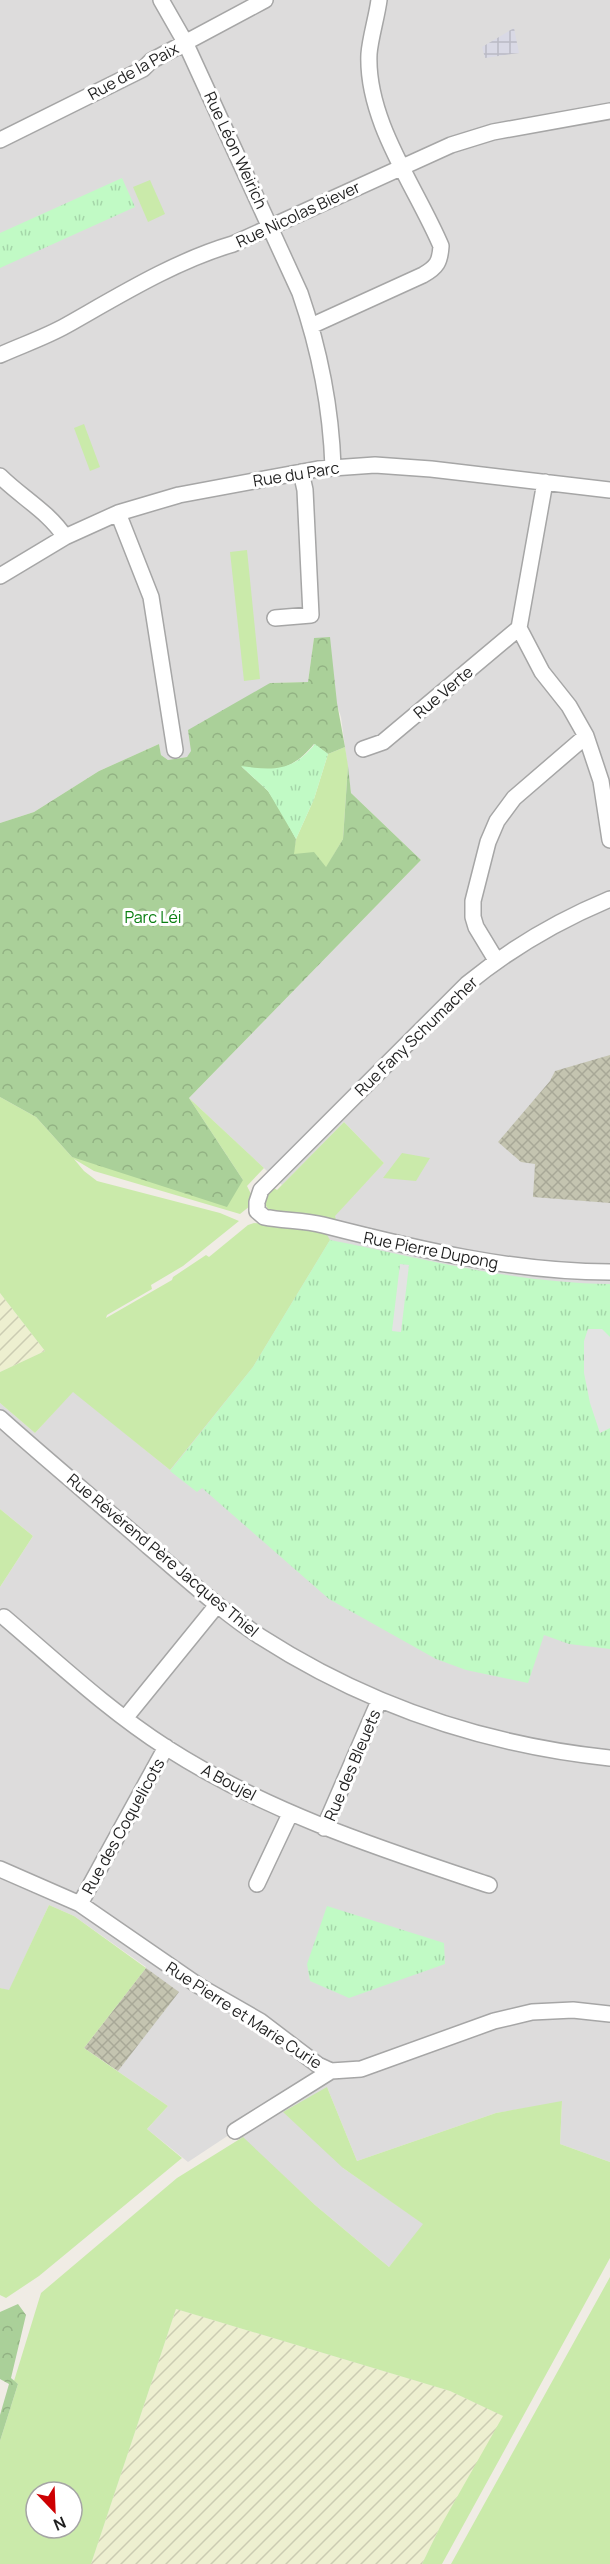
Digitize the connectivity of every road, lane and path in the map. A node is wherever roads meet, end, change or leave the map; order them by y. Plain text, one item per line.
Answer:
1 (161, 0) edge
2 (265, 0) edge
3 (379, 0) edge
4 (185, 42) junction
5 (610, 111) edge
6 (0, 140) edge
7 (402, 166) junction
8 (272, 227) junction
9 (311, 326) junction
10 (0, 355) edge
11 (333, 467) junction
12 (301, 471) junction
13 (0, 476) edge
14 (545, 482) junction
15 (610, 490) edge
16 (118, 513) junction
17 (65, 537) junction
18 (0, 576) edge
19 (275, 618) dead end
20 (519, 628) junction
21 (586, 736) junction
22 (363, 749) dead end
23 (176, 750) dead end
24 (610, 840) edge
25 (610, 899) edge
26 (496, 960) junction
27 (257, 1211) joint
28 (610, 1272) edge
29 (0, 1418) edge
30 (217, 1605) junction
31 (4, 1617) dead end
32 (379, 1701) junction
33 (126, 1718) junction
34 (166, 1748) junction
35 (610, 1758) edge
36 (290, 1814) junction
37 (324, 1828) junction
38 (0, 1869) edge
39 (257, 1884) dead end
40 (489, 1885) dead end
41 (80, 1904) junction
42 (610, 2014) edge
43 (332, 2071) junction
44 (235, 2131) dead end

1 - 4 street, Rue Léon Weirich
2 - 4 street, Rue de la Paix
3 - 7 street
4 - 6 street, Rue de la Paix
4 - 8 street, Rue Léon Weirich
5 - 7 street, Rue Nicolas Biever
7 - 8 street, Rue Nicolas Biever
7 - 9 street
8 - 9 street, Rue Léon Weirich
8 - 10 street, Rue Nicolas Biever
9 - 11 street, Rue Léon Weirich
11 - 12 street, Rue du Parc
11 - 14 street, Rue du Parc
12 - 16 street, Rue du Parc
12 - 19 street
13 - 17 street
14 - 15 street, Rue du Parc
14 - 20 street
16 - 17 street, Rue du Parc
16 - 23 street
17 - 18 street, Rue du Parc
20 - 21 street
20 - 22 street, Rue Verte
21 - 24 street
21 - 26 street
25 - 26 street, Rue Fany Schumacher
26 - 27 street, Rue Fany Schumacher
27 - 28 street, Rue Pierre Dupong
29 - 30 street, Rue Révérend Père Jacques Thiel
30 - 32 street, Rue Révérend Père Jacques Thiel
30 - 33 street
31 - 33 street, A Boujel
32 - 35 street, Rue Révérend Père Jacques Thiel
32 - 37 street, Rue des Bleuets
33 - 34 street, A Boujel
34 - 36 street, A Boujel
34 - 41 street, Rue des Coquelicots
36 - 37 street, A Boujel
36 - 39 street
37 - 40 street, A Boujel
38 - 41 street, Rue Pierre et Marie Curie
41 - 43 street, Rue Pierre et Marie Curie
42 - 43 street, Rue Pierre et Marie Curie
43 - 44 street

